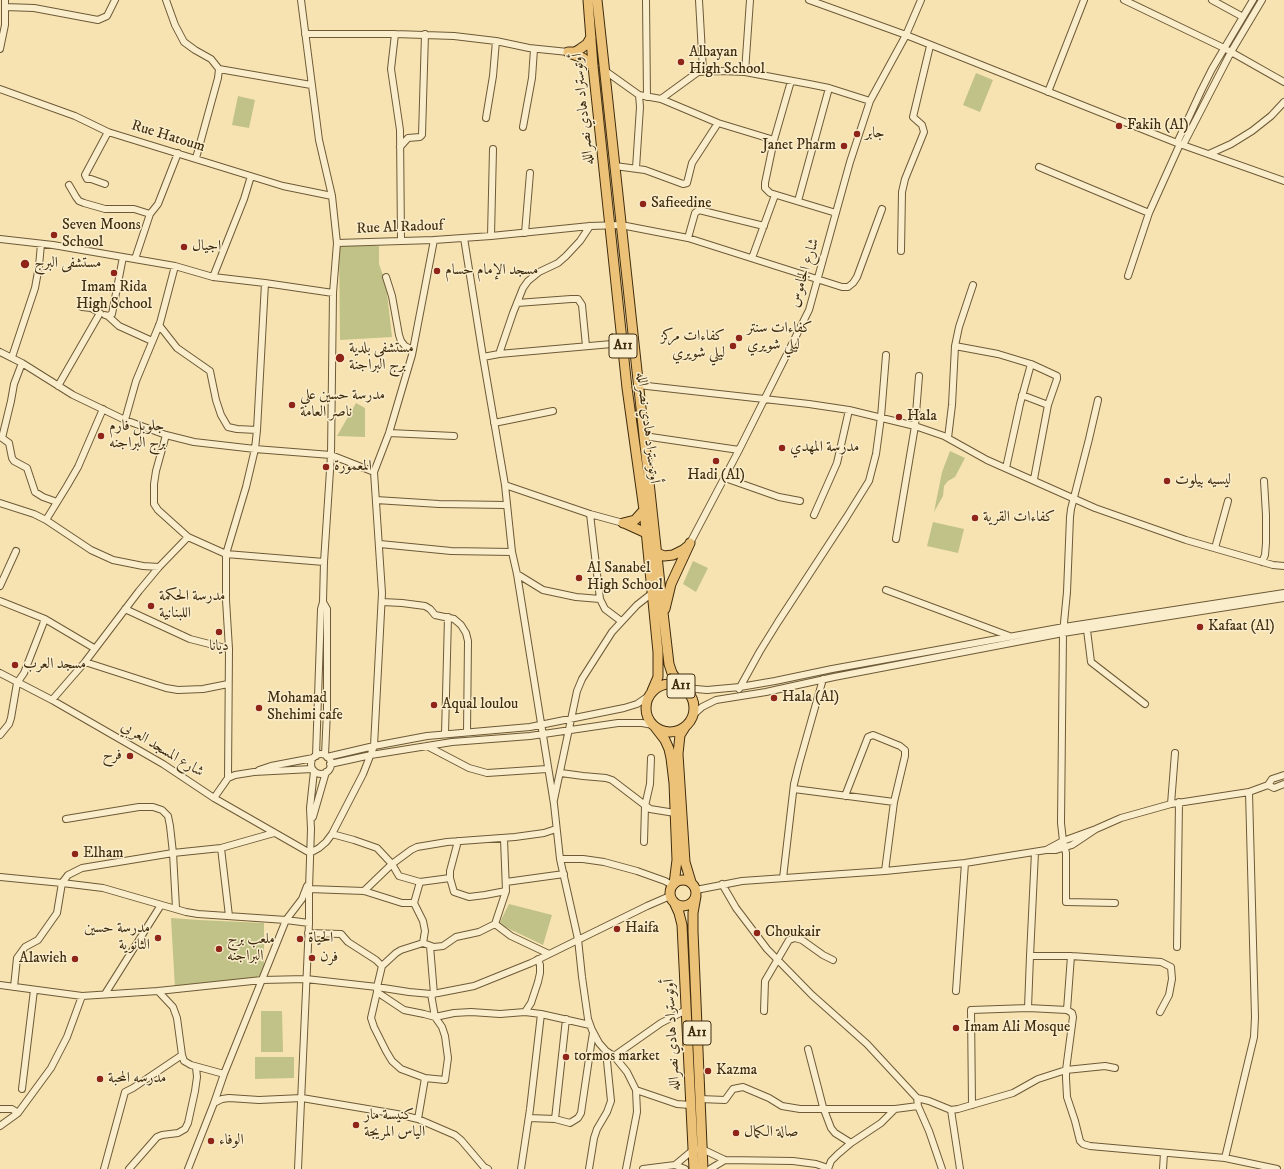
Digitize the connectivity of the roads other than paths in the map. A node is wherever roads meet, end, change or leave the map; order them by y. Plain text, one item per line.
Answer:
1 (115, 0) edge
2 (166, 0) edge
3 (301, 0) edge
4 (588, 0) edge
5 (597, 0) edge
6 (646, 0) edge
7 (699, 0) edge
8 (750, 0) edge
9 (809, 0) edge
10 (921, 0) edge
11 (1084, 0) edge
12 (1124, 0) edge
13 (1212, 0) edge
14 (1253, 0) edge
15 (1262, 0) edge
16 (5, 3) edge
17 (1243, 17) junction
18 (305, 34) junction
19 (395, 34) junction
20 (426, 34) junction
21 (906, 36) junction
22 (591, 37) junction
23 (496, 41) junction
24 (930, 46) junction
25 (0, 48) edge
26 (1224, 48) junction
27 (534, 49) junction
28 (568, 52) junction
29 (1231, 52) junction
30 (593, 66) junction
31 (218, 69) junction
32 (604, 70) junction
33 (703, 71) junction
34 (745, 72) junction
35 (791, 81) junction
36 (1284, 82) edge
37 (311, 85) junction
38 (829, 88) junction
39 (0, 89) edge
40 (1048, 92) junction
41 (639, 95) junction
42 (647, 97) junction
43 (661, 100) junction
44 (870, 101) junction
45 (1284, 102) edge
46 (486, 118) dead end
47 (718, 123) junction
48 (523, 128) dead end
49 (108, 132) junction
50 (774, 140) junction
51 (1180, 144) junction
52 (400, 147) junction
53 (493, 149) dead end
54 (178, 153) junction
55 (1209, 154) junction
56 (196, 158) junction
57 (615, 166) junction
58 (1039, 167) dead end
59 (636, 168) junction
60 (530, 173) dead end
61 (251, 176) junction
62 (1284, 181) edge
63 (105, 184) dead end
64 (69, 185) dead end
65 (775, 195) junction
66 (332, 196) junction
67 (798, 201) junction
68 (882, 208) dead end
69 (836, 213) junction
70 (150, 214) junction
71 (1149, 214) junction
72 (616, 225) junction
73 (590, 226) junction
74 (764, 226) junction
75 (525, 233) junction
76 (491, 236) junction
77 (464, 238) junction
78 (688, 238) junction
79 (0, 239) edge
80 (434, 240) junction
81 (401, 241) junction
82 (337, 243) junction
83 (41, 244) junction
84 (901, 251) dead end
85 (123, 257) junction
86 (752, 258) junction
87 (135, 259) junction
88 (175, 266) junction
89 (1128, 276) dead end
90 (213, 277) junction
91 (386, 277) dead end
92 (818, 280) junction
93 (265, 283) junction
94 (973, 285) dead end
95 (333, 293) junction
96 (517, 303) junction
97 (82, 307) dead end
98 (100, 313) junction
99 (108, 316) junction
100 (159, 325) junction
101 (152, 341) junction
102 (623, 343) junction
103 (586, 346) junction
104 (955, 346) junction
105 (413, 350) junction
106 (0, 352) edge
107 (499, 354) junction
108 (886, 355) dead end
109 (12, 357) junction
110 (483, 357) junction
111 (22, 363) junction
112 (1030, 364) junction
113 (919, 376) dead end
114 (638, 385) junction
115 (58, 386) junction
116 (1022, 395) junction
117 (765, 399) junction
118 (1098, 400) dead end
119 (1048, 406) junction
120 (103, 409) junction
121 (849, 410) junction
122 (553, 411) dead end
123 (881, 417) junction
124 (125, 420) junction
125 (494, 423) junction
126 (915, 426) junction
127 (257, 430) junction
128 (388, 433) junction
129 (166, 436) junction
130 (454, 436) dead end
131 (644, 436) junction
132 (1, 437) edge
133 (948, 438) junction
134 (255, 449) junction
135 (739, 450) junction
136 (331, 456) junction
137 (1006, 468) junction
138 (374, 472) junction
139 (725, 478) junction
140 (1034, 480) junction
141 (1264, 481) dead end
142 (504, 485) junction
143 (1074, 498) junction
144 (376, 500) junction
145 (800, 501) dead end
146 (1228, 501) dead end
147 (57, 502) junction
148 (0, 503) edge
149 (506, 505) junction
150 (644, 510) junction
151 (590, 514) junction
152 (814, 515) dead end
153 (46, 520) junction
154 (622, 523) junction
155 (646, 533) junction
156 (188, 537) junction
157 (896, 539) dead end
158 (690, 543) junction
159 (380, 544) junction
160 (1215, 548) junction
161 (16, 551) dead end
162 (512, 552) junction
163 (657, 553) junction
164 (226, 554) junction
165 (324, 562) junction
166 (1262, 562) junction
167 (1284, 566) edge
168 (159, 567) junction
169 (517, 574) junction
170 (0, 586) edge
171 (886, 590) dead end
172 (1284, 592) edge
173 (652, 594) junction
174 (1284, 598) edge
175 (600, 599) junction
176 (0, 601) edge
177 (323, 602) junction
178 (382, 602) junction
179 (125, 609) junction
180 (448, 617) junction
181 (45, 619) junction
182 (621, 621) junction
183 (664, 621) junction
184 (1064, 630) junction
185 (1087, 630) junction
186 (1012, 637) junction
187 (94, 648) junction
188 (229, 649) junction
189 (85, 662) junction
190 (0, 673) edge
191 (823, 679) junction
192 (17, 683) junction
193 (228, 684) junction
194 (683, 687) junction
195 (740, 687) junction
196 (651, 693) junction
197 (737, 696) junction
198 (52, 700) junction
199 (1145, 704) dead end
200 (692, 716) junction
201 (571, 718) junction
202 (541, 724) junction
203 (654, 726) junction
204 (685, 727) junction
205 (569, 730) junction
206 (467, 732) junction
207 (444, 734) junction
208 (543, 734) junction
209 (0, 735) edge
210 (374, 746) junction
211 (428, 746) junction
212 (1175, 753) dead end
213 (326, 756) junction
214 (371, 756) junction
215 (314, 757) junction
216 (651, 758) dead end
217 (330, 764) junction
218 (547, 769) junction
219 (313, 770) junction
220 (254, 772) junction
221 (326, 772) junction
222 (561, 773) junction
223 (1284, 775) edge
224 (228, 778) junction
225 (1284, 784) edge
226 (1268, 785) junction
227 (794, 789) junction
228 (1249, 792) junction
229 (845, 796) junction
230 (214, 798) junction
231 (894, 802) junction
232 (1179, 802) junction
233 (554, 804) junction
234 (1171, 804) junction
235 (645, 806) junction
236 (674, 813) junction
237 (66, 818) dead end
238 (311, 829) junction
239 (556, 829) junction
240 (274, 833) junction
241 (332, 834) junction
242 (504, 839) junction
243 (458, 841) junction
244 (644, 842) dead end
245 (1064, 844) junction
246 (221, 848) junction
247 (310, 852) junction
248 (1035, 852) junction
249 (173, 853) junction
250 (560, 859) junction
251 (965, 863) junction
252 (392, 864) junction
253 (885, 872) junction
254 (564, 874) junction
255 (0, 877) edge
256 (309, 878) junction
257 (450, 878) junction
258 (783, 878) junction
259 (420, 882) junction
260 (506, 882) junction
261 (62, 883) junction
262 (673, 884) junction
263 (722, 884) junction
264 (309, 889) junction
265 (694, 890) junction
266 (364, 891) junction
267 (506, 891) junction
268 (672, 899) junction
269 (414, 903) junction
270 (1115, 903) dead end
271 (161, 905) junction
272 (176, 908) junction
273 (229, 916) junction
274 (286, 920) junction
275 (309, 923) junction
276 (495, 924) junction
277 (308, 933) junction
278 (578, 939) junction
279 (423, 943) junction
280 (430, 946) junction
281 (1177, 947) dead end
282 (549, 954) junction
283 (1030, 956) junction
284 (1071, 956) junction
285 (538, 959) junction
286 (833, 960) dead end
287 (778, 961) junction
288 (382, 966) junction
289 (262, 980) junction
290 (306, 980) junction
291 (0, 985) edge
292 (14, 987) junction
293 (34, 990) junction
294 (377, 990) junction
295 (158, 991) junction
296 (956, 991) dead end
297 (105, 994) junction
298 (432, 994) junction
299 (82, 996) junction
300 (1028, 1008) junction
301 (686, 1010) junction
302 (1067, 1010) junction
303 (764, 1011) dead end
304 (525, 1012) junction
305 (1160, 1012) dead end
306 (541, 1014) junction
307 (434, 1017) junction
308 (566, 1019) junction
309 (590, 1025) junction
310 (594, 1033) junction
311 (808, 1049) dead end
312 (606, 1051) junction
313 (182, 1055) junction
314 (614, 1056) junction
315 (196, 1067) junction
316 (1115, 1068) dead end
317 (1066, 1070) junction
318 (224, 1074) junction
319 (425, 1078) junction
320 (22, 1089) dead end
321 (636, 1090) junction
322 (302, 1098) junction
323 (916, 1098) junction
324 (700, 1099) junction
325 (214, 1103) junction
326 (972, 1105) junction
327 (690, 1106) junction
328 (918, 1106) junction
329 (0, 1109) edge
330 (895, 1109) junction
331 (824, 1110) junction
332 (951, 1110) junction
333 (18, 1113) junction
334 (528, 1118) junction
335 (418, 1119) junction
336 (555, 1119) junction
337 (0, 1126) edge
338 (851, 1143) junction
339 (698, 1149) junction
340 (1164, 1153) junction
341 (1225, 1158) junction
342 (725, 1160) junction
343 (675, 1165) junction
344 (828, 1168) edge
345 (104, 1169) edge
346 (129, 1169) edge
347 (188, 1169) edge
348 (298, 1169) edge
349 (488, 1169) edge
350 (521, 1169) edge
351 (589, 1169) edge
352 (626, 1169) edge
353 (643, 1169) edge
354 (685, 1169) edge
355 (694, 1169) edge
356 (704, 1169) edge
357 (710, 1169) edge
358 (942, 1169) edge
359 (960, 1169) edge
360 (1163, 1169) edge
361 (1277, 1169) edge

1 - 16 street
2 - 31 street
3 - 18 street
4 - 22 highway, أوتوستراد هادي نصرالله / A11
5 - 32 highway, أوتوستراد هادي نصرالله / A11
6 - 42 street
7 - 33 street
8 - 34 street
9 - 21 street
10 - 21 street, شارع الجاموس
11 - 40 street
12 - 26 street
13 - 17 street
14 - 17 street
15 - 29 street
16 - 25 street
17 - 26 street
18 - 19 street
18 - 37 street
19 - 20 street
19 - 52 street
20 - 23 street
20 - 52 street
21 - 24 street
21 - 44 street, شارع الجاموس
22 - 28 highway
22 - 30 highway, أوتوستراد هادي نصرالله / A11
23 - 27 street
23 - 46 street
24 - 40 street
24 - 84 street
26 - 29 street
26 - 51 street
27 - 28 street
27 - 48 street
28 - 30 highway
29 - 36 street
29 - 51 street
30 - 72 highway, أوتوستراد هادي نصرالله / A11
31 - 37 street
31 - 56 street
32 - 41 street
32 - 57 highway, أوتوستراد هادي نصرالله / A11
33 - 34 street
33 - 43 street
34 - 35 street
35 - 38 street
35 - 50 street
37 - 66 street
38 - 44 street
38 - 67 street
39 - 49 street, Rue Hatoum
40 - 51 street
41 - 42 street
41 - 59 street
42 - 43 street
43 - 47 street
44 - 69 street, شارع الجاموس
45 - 55 street
47 - 50 street
47 - 59 street
49 - 54 street, Rue Hatoum
49 - 63 street
50 - 65 street
51 - 55 street
51 - 71 street
52 - 81 street
53 - 76 street
54 - 56 street, Rue Hatoum
54 - 70 street
55 - 62 street
56 - 61 street, Rue Hatoum
57 - 59 street
57 - 72 highway, أوتوستراد هادي نصرالله / A11
58 - 71 street
60 - 75 street
61 - 66 street, Rue Hatoum
61 - 90 street
64 - 70 street
65 - 67 street
65 - 74 street
66 - 82 street
67 - 69 street
68 - 92 street, Rue Al Radouf
69 - 92 street, شارع الجاموس
70 - 87 street
71 - 89 street
72 - 73 street, Rue Al Radouf
72 - 78 street, Rue Al Radouf
72 - 102 highway, أوتوستراد هادي نصرالله / A11
72 - 114 highway, أوتوستراد هادي نصرالله / A11
73 - 75 street, Rue Al Radouf
73 - 96 street
74 - 78 street
74 - 86 street
75 - 76 street, Rue Al Radouf
76 - 77 street, Rue Al Radouf
77 - 80 street, Rue Al Radouf
77 - 110 street
78 - 86 street, Rue Al Radouf
79 - 83 street
80 - 81 street, Rue Al Radouf
80 - 105 street
81 - 82 street, Rue Al Radouf
82 - 95 street
83 - 85 street
83 - 109 street
85 - 87 street
85 - 99 street
86 - 92 street, Rue Al Radouf
87 - 88 street
88 - 90 street
88 - 100 street
90 - 93 street
91 - 105 street
92 - 117 street, شارع الجاموس
93 - 95 street
93 - 127 street
94 - 104 street
95 - 136 street
96 - 103 street
96 - 107 street
97 - 98 street
98 - 99 street
98 - 115 street
99 - 101 street
100 - 101 street
100 - 127 street
101 - 124 street
102 - 103 street
102 - 150 highway, أوتوستراد هادي نصرالله / A11
103 - 107 street
104 - 112 street
104 - 133 street
105 - 128 street
106 - 109 street
107 - 110 street
108 - 123 street
109 - 111 street
110 - 125 street
111 - 115 street
111 - 132 street
112 - 116 street
112 - 119 street
113 - 126 street
114 - 117 street
114 - 131 highway, أوتوستراد هادي نصرالله / A11
115 - 120 street
116 - 119 street
116 - 137 street
117 - 121 street
117 - 135 street, شارع الجاموس
118 - 143 street
119 - 140 street
120 - 124 street
120 - 147 street
121 - 123 street
121 - 152 street
122 - 125 street
123 - 126 street
123 - 195 street
124 - 129 street
125 - 142 street
126 - 133 street
126 - 157 street
127 - 134 street
128 - 130 street
128 - 138 street
129 - 134 street
129 - 156 street
131 - 135 street
131 - 163 highway, أوتوستراد هادي نصرالله / A11
132 - 147 street
133 - 137 street
134 - 136 street
134 - 164 street
135 - 139 street, شارع الجاموس
136 - 138 street
136 - 165 street
137 - 140 street
138 - 144 street
139 - 145 street
139 - 158 street, شارع الجاموس
140 - 143 street
141 - 166 street
142 - 149 street
142 - 151 street
143 - 160 street
143 - 184 street
144 - 149 street
144 - 159 street
146 - 160 street
147 - 153 street
148 - 153 street
149 - 162 street
150 - 154 highway
150 - 155 highway, أوتوستراد هادي نصرالله / A11
151 - 154 street
151 - 175 street
153 - 168 street
154 - 155 highway
155 - 173 highway, أوتوستراد هادي نصرالله / A11
156 - 164 street
156 - 168 street
158 - 163 highway
158 - 183 highway
159 - 162 street
159 - 178 street
160 - 166 street
161 - 170 street
162 - 169 street
163 - 183 highway, أوتوستراد هادي نصرالله / A11
164 - 165 street
164 - 188 street
165 - 177 street
166 - 167 street
168 - 179 street
169 - 175 street
169 - 202 street
171 - 186 street
172 - 184 street
173 - 182 street
173 - 196 highway, أوتوستراد هادي نصرالله / A11
174 - 185 street
175 - 182 street
176 - 181 street
177 - 213 street
177 - 215 street
178 - 180 street
178 - 210 street
179 - 187 street
179 - 188 street
180 - 206 street
180 - 207 street
181 - 187 street
181 - 192 street
182 - 201 street
183 - 194 highway, أوتوستراد هادي نصرالله / A11
184 - 185 street
184 - 186 street
184 - 191 street
184 - 245 street
185 - 199 street
186 - 195 street
187 - 189 street
188 - 193 street
189 - 193 street
189 - 198 street
190 - 192 street, شارع المسجد العربي
191 - 197 street
191 - 227 street
192 - 198 street, شارع المسجد العربي
192 - 209 street
193 - 224 street
194 - 195 street
194 - 196 highway, A11
194 - 200 highway, أوتوستراد هادي نصرالله / A11
195 - 197 street
196 - 201 street
196 - 203 highway, أوتوستراد هادي نصرالله / A11
197 - 200 street
198 - 230 street, شارع المسجد العربي
200 - 204 highway, أوتوستراد هادي نصرالله / A11
201 - 202 street
201 - 205 street
202 - 206 street
202 - 208 street
203 - 204 highway
203 - 205 street
203 - 236 highway, أوتوستراد هادي نصرالله / A11
204 - 265 highway, أوتوستراد هادي نصرالله / A11
205 - 208 street
205 - 222 street
206 - 207 street
207 - 210 street
208 - 211 street
208 - 218 street
210 - 213 street
210 - 214 street
211 - 214 street
211 - 218 street
212 - 234 street
213 - 215 street
213 - 217 street
214 - 217 street
214 - 241 street
215 - 219 street
215 - 220 street
216 - 235 street
217 - 221 street
218 - 233 street
219 - 220 street
219 - 221 street
219 - 238 street
220 - 224 street
221 - 238 street
222 - 233 street
222 - 235 street
223 - 226 street
224 - 230 street
225 - 226 street
226 - 228 street
227 - 229 street
227 - 258 street
228 - 232 street
228 - 341 street
229 - 231 street
229 - 231 street
230 - 240 street, شارع المسجد العربي
231 - 253 street
232 - 234 street
232 - 281 street
233 - 239 street
234 - 245 street
235 - 236 street
235 - 244 street
236 - 262 highway, أوتوستراد هادي نصرالله / A11
237 - 249 street
238 - 247 street
239 - 242 street
239 - 250 street
240 - 246 street
240 - 247 street, شارع المسجد العربي
241 - 247 street
241 - 252 street
242 - 243 street
242 - 260 street
243 - 252 street
243 - 257 street
245 - 248 street
245 - 270 street
246 - 249 street
246 - 273 street
247 - 256 street
248 - 251 street
248 - 283 street
249 - 261 street
249 - 272 street
250 - 254 street
250 - 262 street
251 - 253 street
251 - 296 street
252 - 259 street
252 - 266 street
253 - 258 street
254 - 260 street
254 - 278 street
255 - 261 street
256 - 264 street
256 - 274 street
257 - 259 street
257 - 267 street
258 - 263 street
259 - 269 street
260 - 267 street
261 - 271 street
261 - 292 street
262 - 265 highway
262 - 268 highway, A11
263 - 265 street
263 - 287 street
264 - 266 street
264 - 275 street
265 - 268 highway
265 - 324 highway, أوتوستراد هادي نصرالله / A11
266 - 269 street
267 - 276 street
268 - 278 street
268 - 301 highway, أوتوستراد هادي نصرالله / A11
269 - 279 street
271 - 272 street
271 - 297 street
272 - 273 street
273 - 274 street
274 - 275 street
274 - 289 street
275 - 277 street
276 - 280 street
276 - 282 street
277 - 288 street
277 - 290 street
278 - 282 street
278 - 309 street
279 - 280 street
279 - 288 street
280 - 298 street
282 - 285 street
283 - 284 street
283 - 300 street
284 - 302 street
284 - 305 street
285 - 298 street
285 - 304 street
286 - 287 street
287 - 303 street
287 - 323 street
288 - 294 street
289 - 290 street
289 - 295 street
289 - 318 street
290 - 294 street
290 - 322 street
291 - 292 street
292 - 293 street
293 - 299 street
293 - 320 street
294 - 298 street
294 - 307 street
294 - 319 street
295 - 297 street
295 - 313 street
297 - 299 street
298 - 307 street
299 - 333 street
300 - 302 street
300 - 326 street
301 - 314 street
301 - 327 highway, أوتوستراد هادي نصرالله / A11
302 - 317 street
304 - 306 street
304 - 307 street
306 - 308 street
306 - 334 street
307 - 319 street
308 - 309 street
308 - 336 street
309 - 310 street
310 - 312 street
310 - 336 street
311 - 331 street
312 - 314 street
312 - 351 street
313 - 315 street
313 - 345 street
314 - 321 street
315 - 318 street
315 - 346 street
316 - 317 street
317 - 326 street
317 - 340 street
318 - 325 street
319 - 335 street
321 - 327 street
321 - 352 street
322 - 325 street
322 - 335 street
322 - 348 street
323 - 328 street
323 - 332 street
324 - 331 street
324 - 339 highway, أوتوستراد هادي نصرالله / A11
325 - 347 street
326 - 332 street
327 - 339 highway, أوتوستراد هادي نصرالله / A11
328 - 330 street
328 - 358 street
329 - 333 street
330 - 331 street
330 - 338 street
331 - 338 street
332 - 359 street
333 - 337 street
334 - 336 street
334 - 350 street
335 - 349 street
338 - 344 street
339 - 342 street
339 - 343 street
339 - 355 highway, أوتوستراد هادي نصرالله / A11
339 - 356 highway, أوتوستراد هادي نصرالله / A11
340 - 341 street
340 - 360 street
341 - 361 street
342 - 344 street
342 - 357 street
343 - 353 street
343 - 354 street

